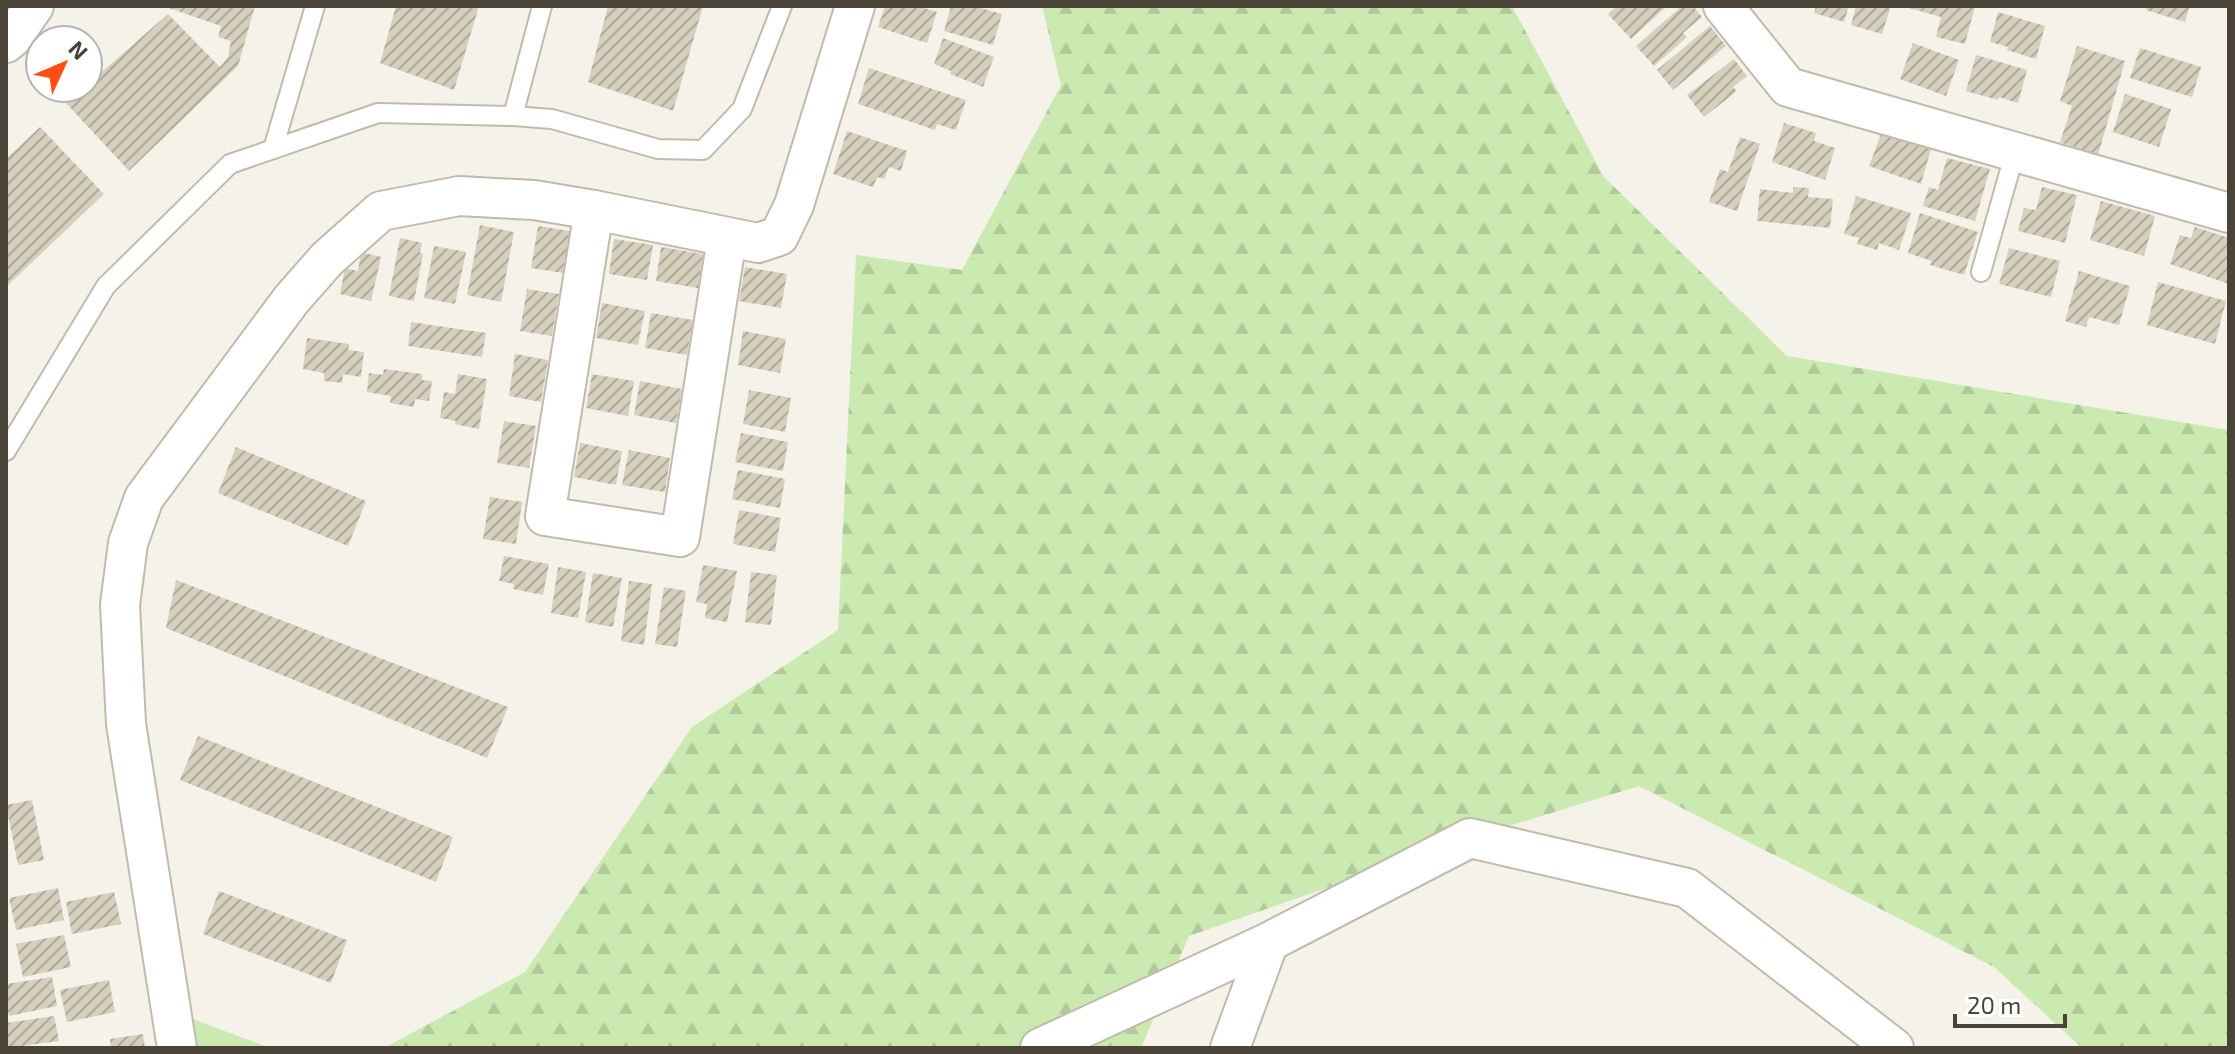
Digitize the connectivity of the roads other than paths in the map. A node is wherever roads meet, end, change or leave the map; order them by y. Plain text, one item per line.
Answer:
1 (34, 6) edge
2 (315, 6) edge
3 (542, 6) edge
4 (782, 6) edge
5 (855, 6) edge
6 (1723, 6) edge
7 (6, 43) edge
8 (513, 116) junction
9 (273, 149) junction
10 (2015, 152) junction
11 (594, 210) junction
12 (2229, 213) edge
13 (727, 238) junction
14 (1981, 272) dead end
15 (6, 451) edge
16 (1269, 942) junction
17 (177, 1048) edge
18 (1040, 1048) edge
19 (1230, 1048) edge
20 (1894, 1048) edge

1 - 7 street
2 - 9 lane
3 - 8 lane
4 - 8 lane
5 - 13 street
6 - 10 street
8 - 9 lane
9 - 15 lane
10 - 12 street
10 - 14 lane
11 - 13 street
11 - 13 street
11 - 17 street
16 - 18 street
16 - 19 street
16 - 20 street

